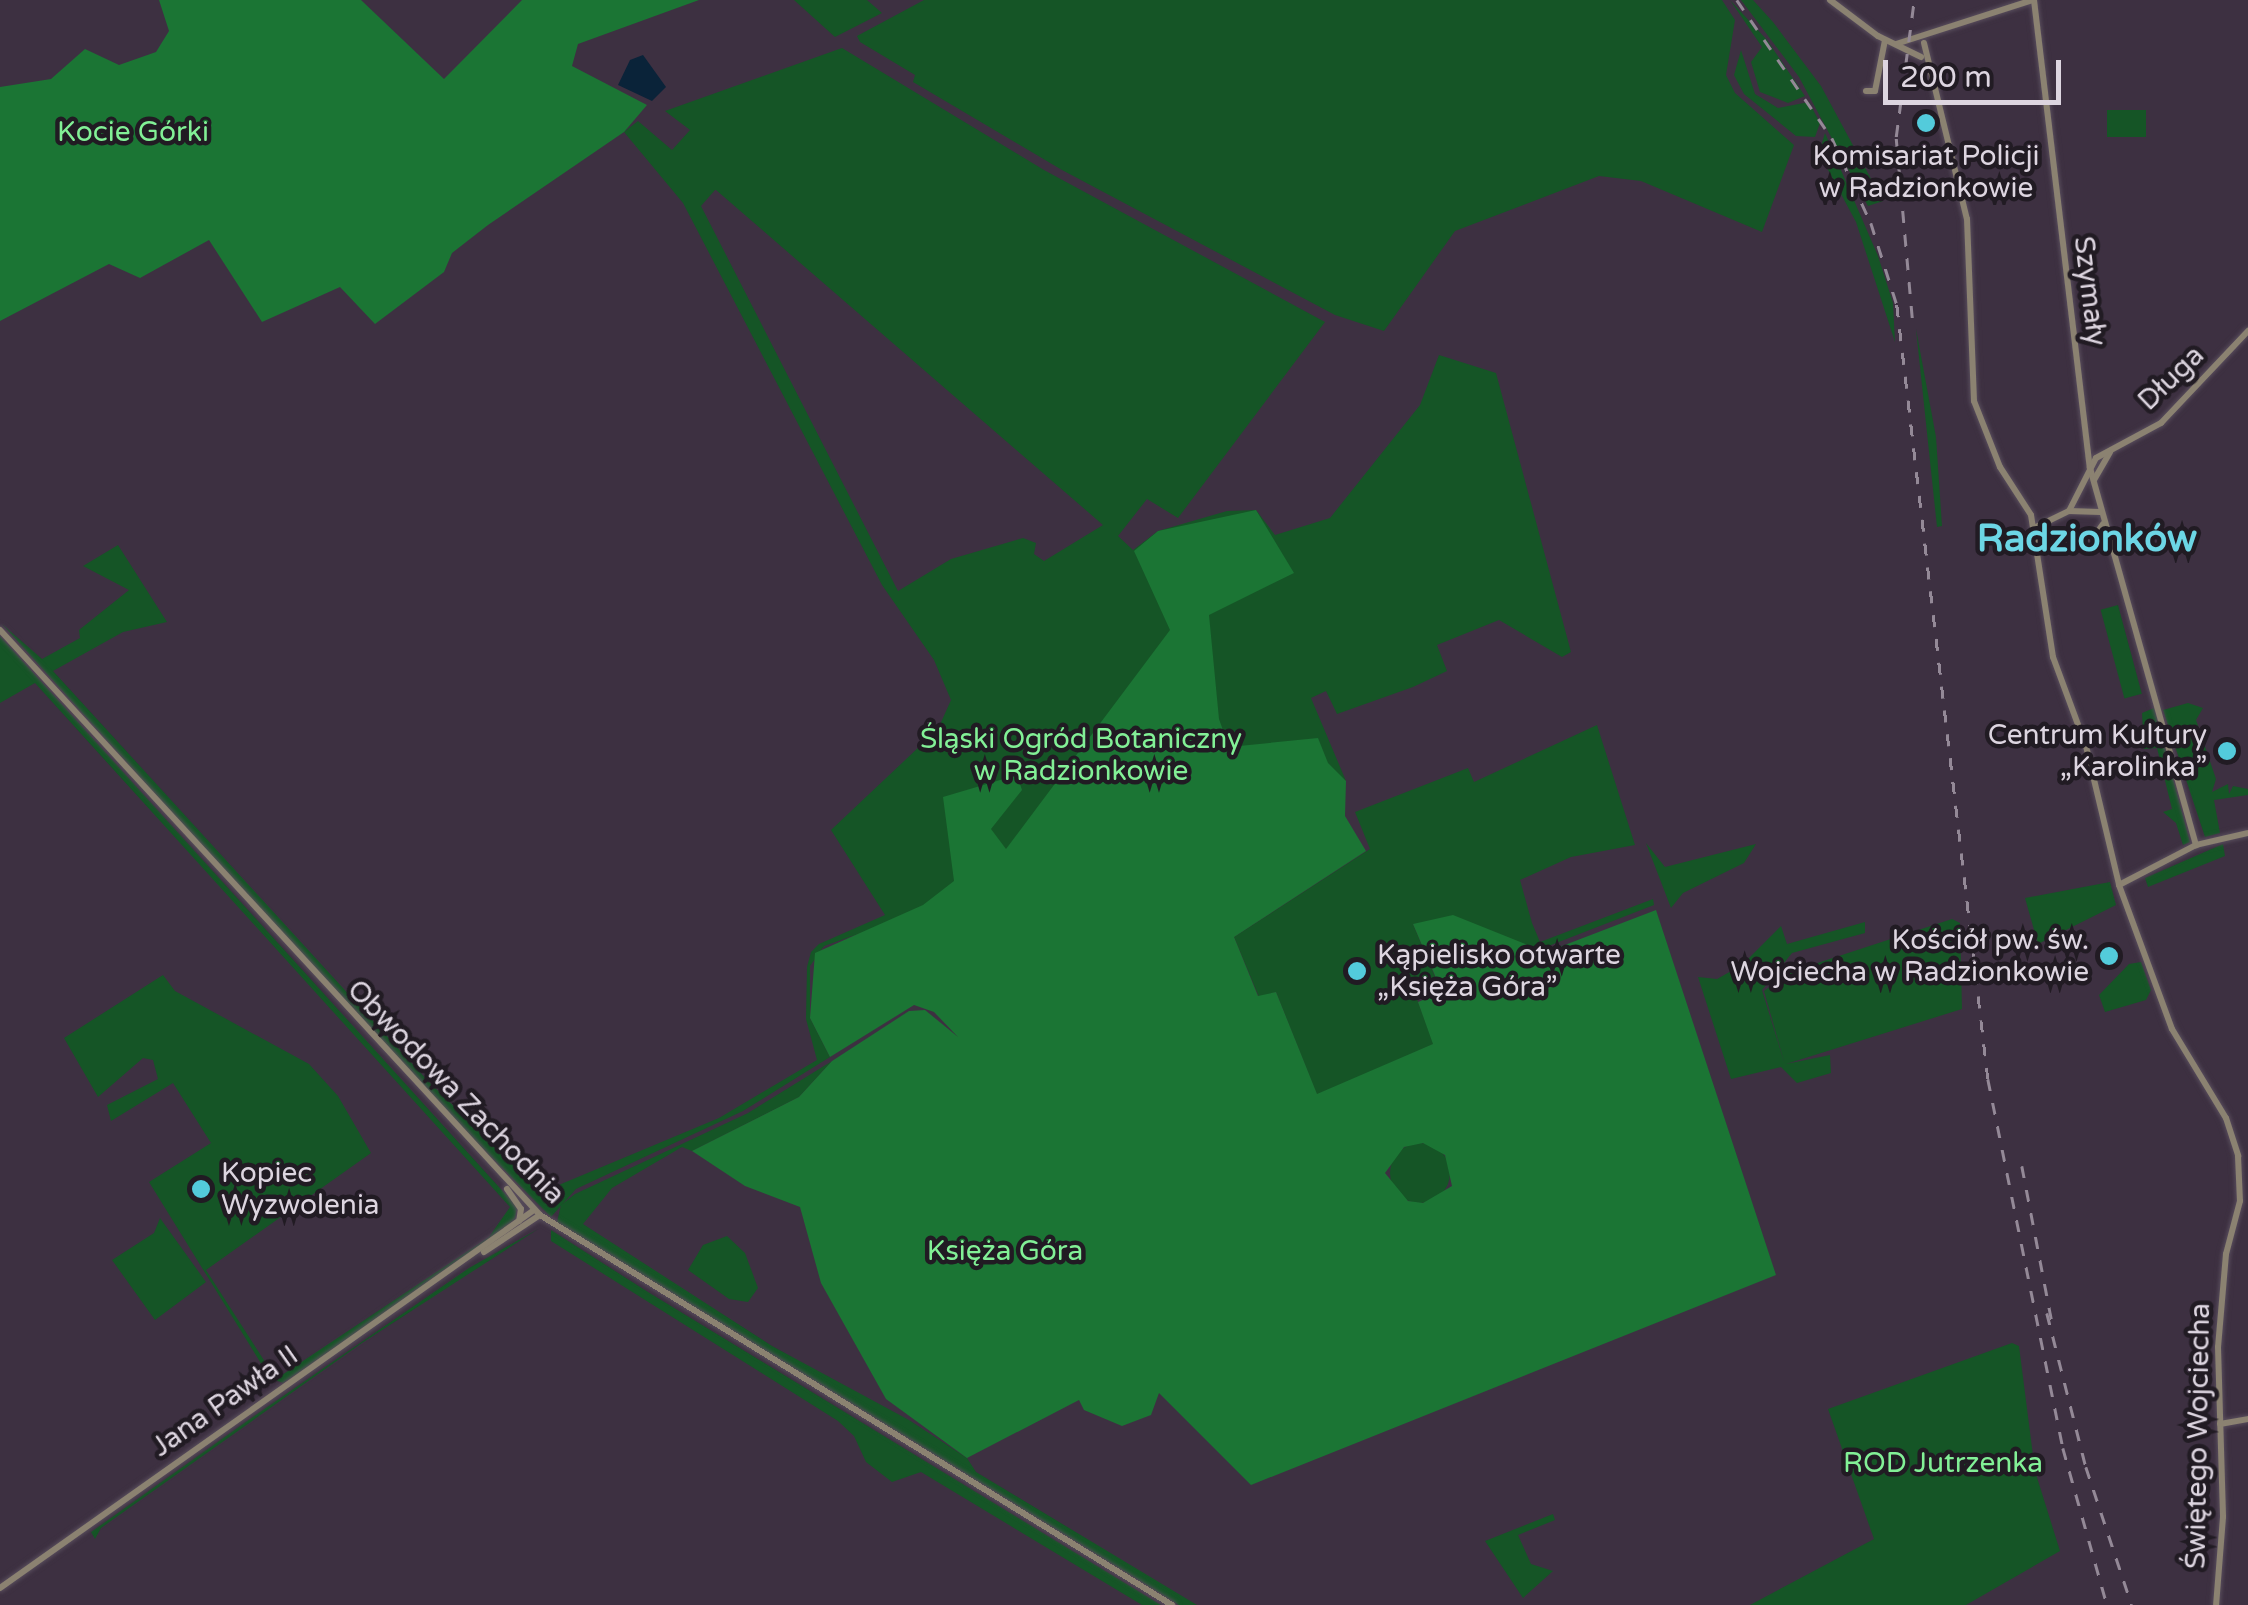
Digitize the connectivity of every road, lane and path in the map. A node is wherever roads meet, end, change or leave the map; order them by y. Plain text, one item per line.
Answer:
1 (1830, 0) edge
2 (2033, 0) edge
3 (1932, 34) junction
4 (1885, 40) junction
5 (1896, 44) junction
6 (1924, 44) junction
7 (1911, 48) junction
8 (1924, 61) junction
9 (1866, 91) dead end
10 (2248, 331) edge
11 (2088, 442) junction
12 (2117, 446) junction
13 (2106, 450) junction
14 (2090, 468) junction
15 (2094, 481) junction
16 (2069, 512) junction
17 (2100, 513) junction
18 (2104, 524) junction
19 (2035, 533) junction
20 (0, 630) edge
21 (2248, 832) edge
22 (2196, 845) junction
23 (2119, 884) junction
24 (491, 1168) junction
25 (537, 1212) junction
26 (518, 1222) junction
27 (478, 1254) junction
28 (2248, 1419) edge
29 (2220, 1424) junction
30 (0, 1588) edge
31 (1172, 1605) edge
32 (2216, 1605) edge

1 - 4 street
2 - 3 street
2 - 11 street, Szymały
3 - 5 street
3 - 6 street
4 - 5 street
4 - 9 street
5 - 7 street
6 - 7 street
6 - 8 street
7 - 8 street
8 - 19 street, Świętego Wojciecha
10 - 12 street, Długa
11 - 13 street
11 - 14 street, Szymały
12 - 13 street, Długa
12 - 15 street
13 - 14 street, Długa
14 - 15 street, Szymały
14 - 16 street, Długa
15 - 17 street, Szymały
16 - 17 street
16 - 19 street
17 - 18 street, Szymały
18 - 19 street
18 - 22 street, Szymały
19 - 23 street, Świętego Wojciecha
20 - 24 street, Obwodowa Zachodnia
21 - 22 street
22 - 23 street
23 - 29 street, Świętego Wojciecha
24 - 25 street, Obwodowa Zachodnia
24 - 26 street
25 - 26 street, Jana Pawła II
25 - 27 street, Jana Pawła II
25 - 31 street, Obwodowa Zachodnia
26 - 27 street, Jana Pawła II
27 - 30 street, Jana Pawła II
28 - 29 street
29 - 32 street, Świętego Wojciecha

